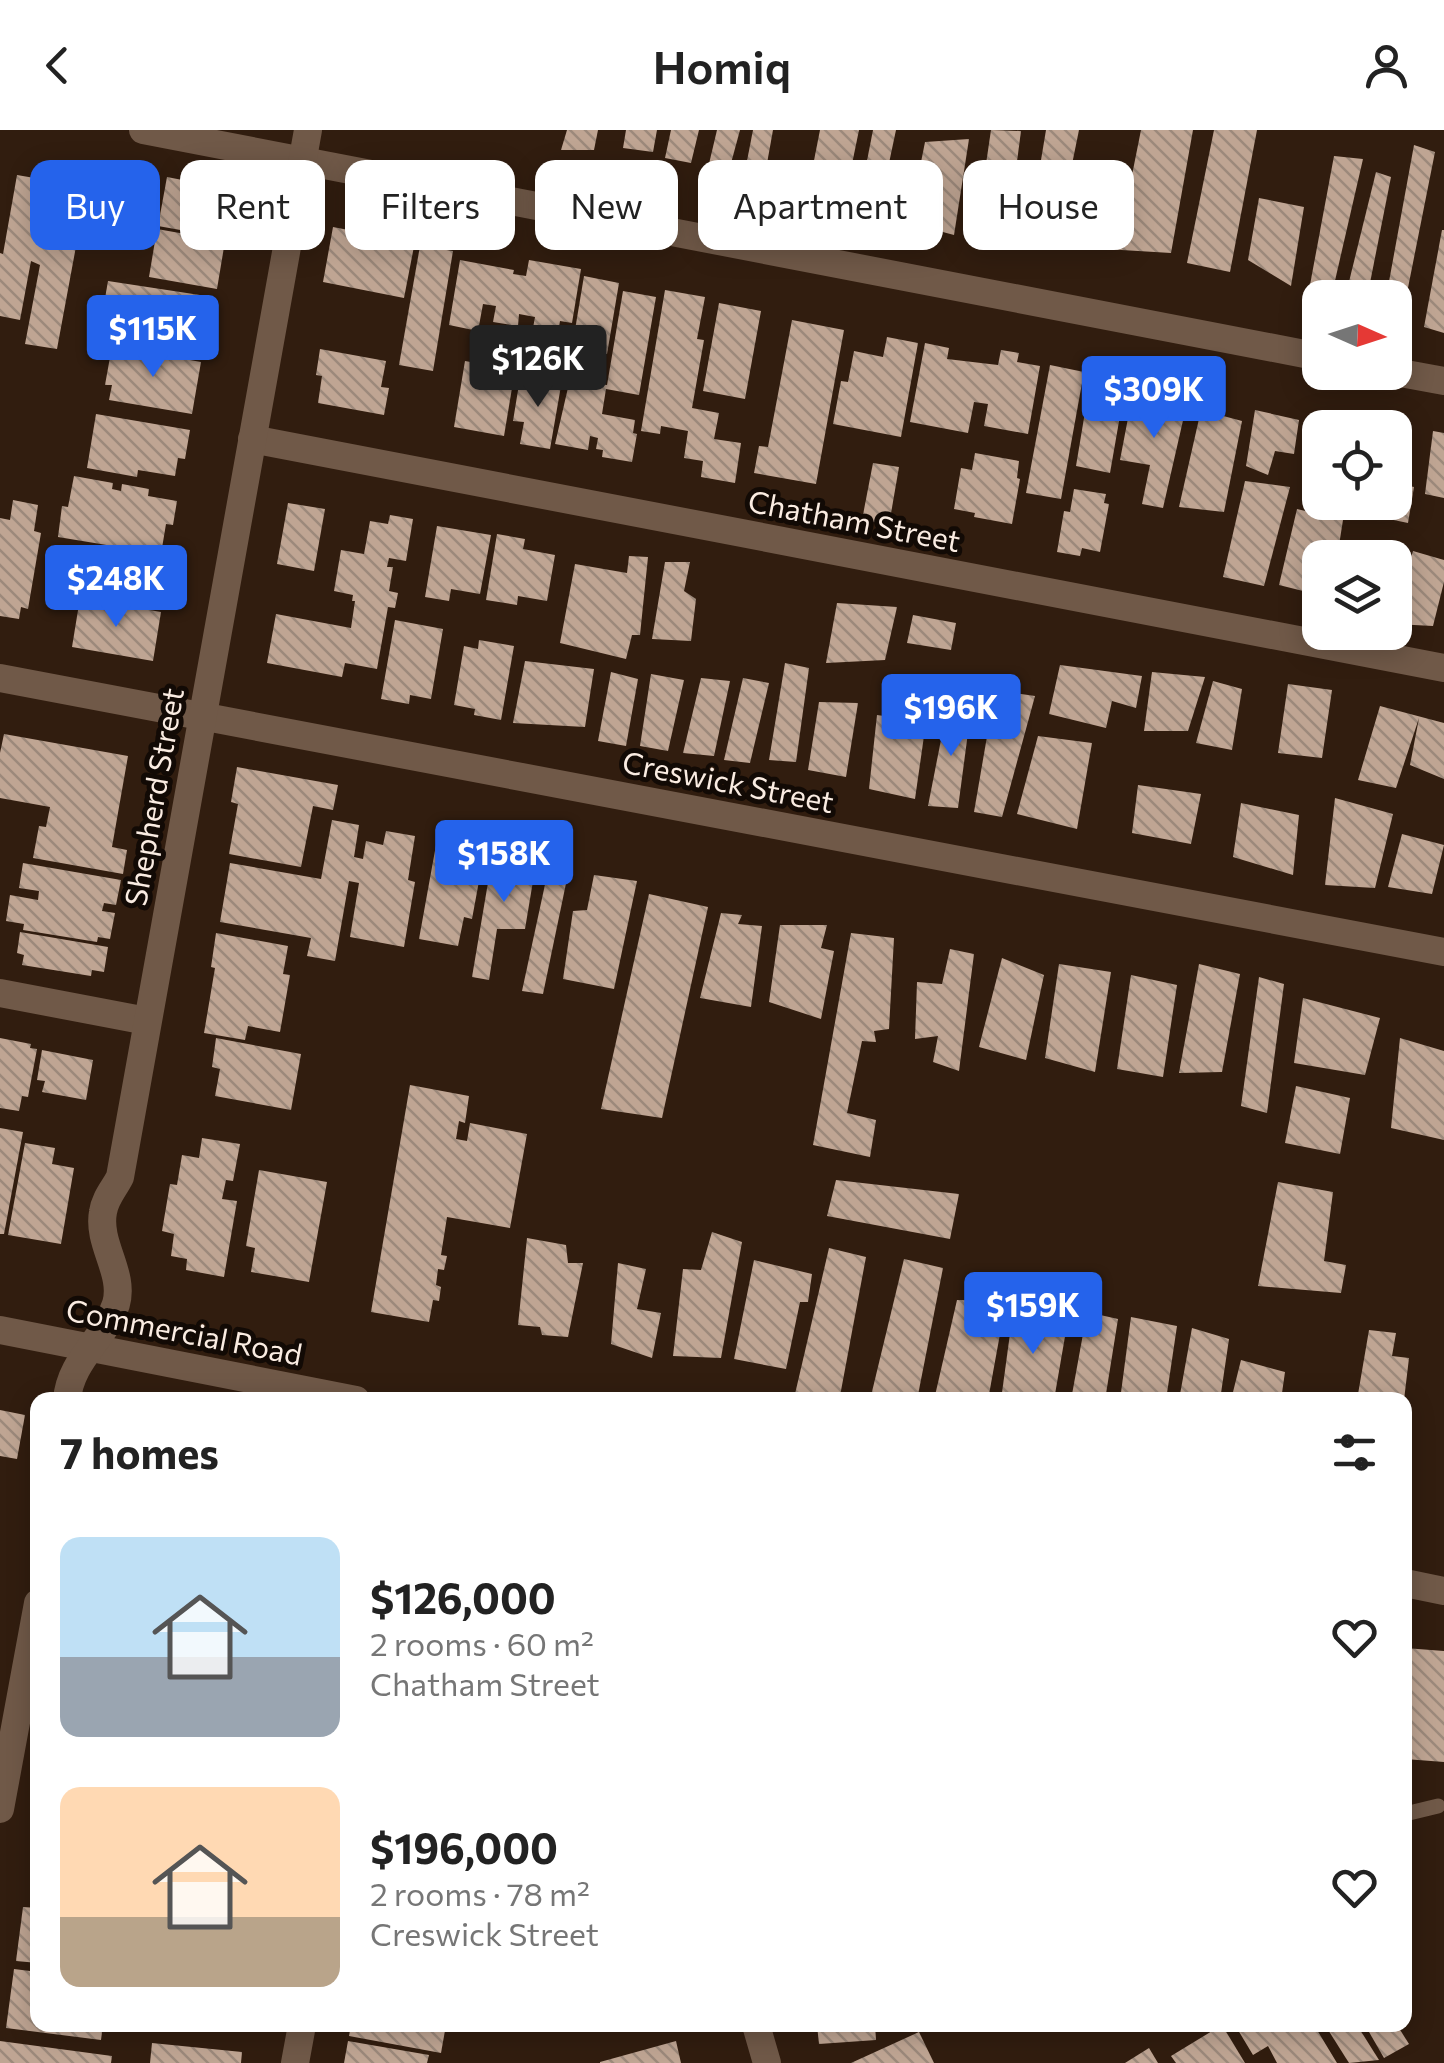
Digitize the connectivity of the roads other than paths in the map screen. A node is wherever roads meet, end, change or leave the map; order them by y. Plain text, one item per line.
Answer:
1 (143, 130) edge
2 (308, 130) edge
3 (302, 160) joint
4 (325, 164) edge
5 (286, 250) edge
6 (1302, 354) edge
7 (1412, 375) edge
8 (1444, 381) edge
9 (252, 439) junction
10 (1444, 668) edge
11 (0, 678) edge
12 (202, 717) junction
13 (1444, 952) edge
14 (0, 993) edge
15 (147, 1021) junction
16 (0, 1330) edge
17 (88, 1348) junction
18 (68, 1392) edge
19 (315, 1392) edge
20 (1412, 1584) edge
21 (1444, 1591) edge
22 (30, 1647) edge
23 (1438, 1806) dead end
24 (0, 1809) edge
25 (1412, 1812) edge
26 (301, 2032) edge
27 (758, 2032) edge
28 (294, 2063) edge
29 (766, 2063) edge

1 - 3 street
2 - 3 street, Shepherd Street
4 - 6 street
5 - 9 street, Shepherd Street
7 - 8 street
9 - 10 street, Chatham Street
9 - 12 street, Shepherd Street
11 - 12 street, Creswick Street
12 - 13 street, Creswick Street
12 - 15 street, Shepherd Street
14 - 15 street
15 - 17 street, Shepherd Street
16 - 17 street, Commercial Road
17 - 18 street, Shepherd Street
17 - 19 street, Commercial Road
20 - 21 street
22 - 24 street
23 - 25 lane
26 - 28 street
27 - 29 street

